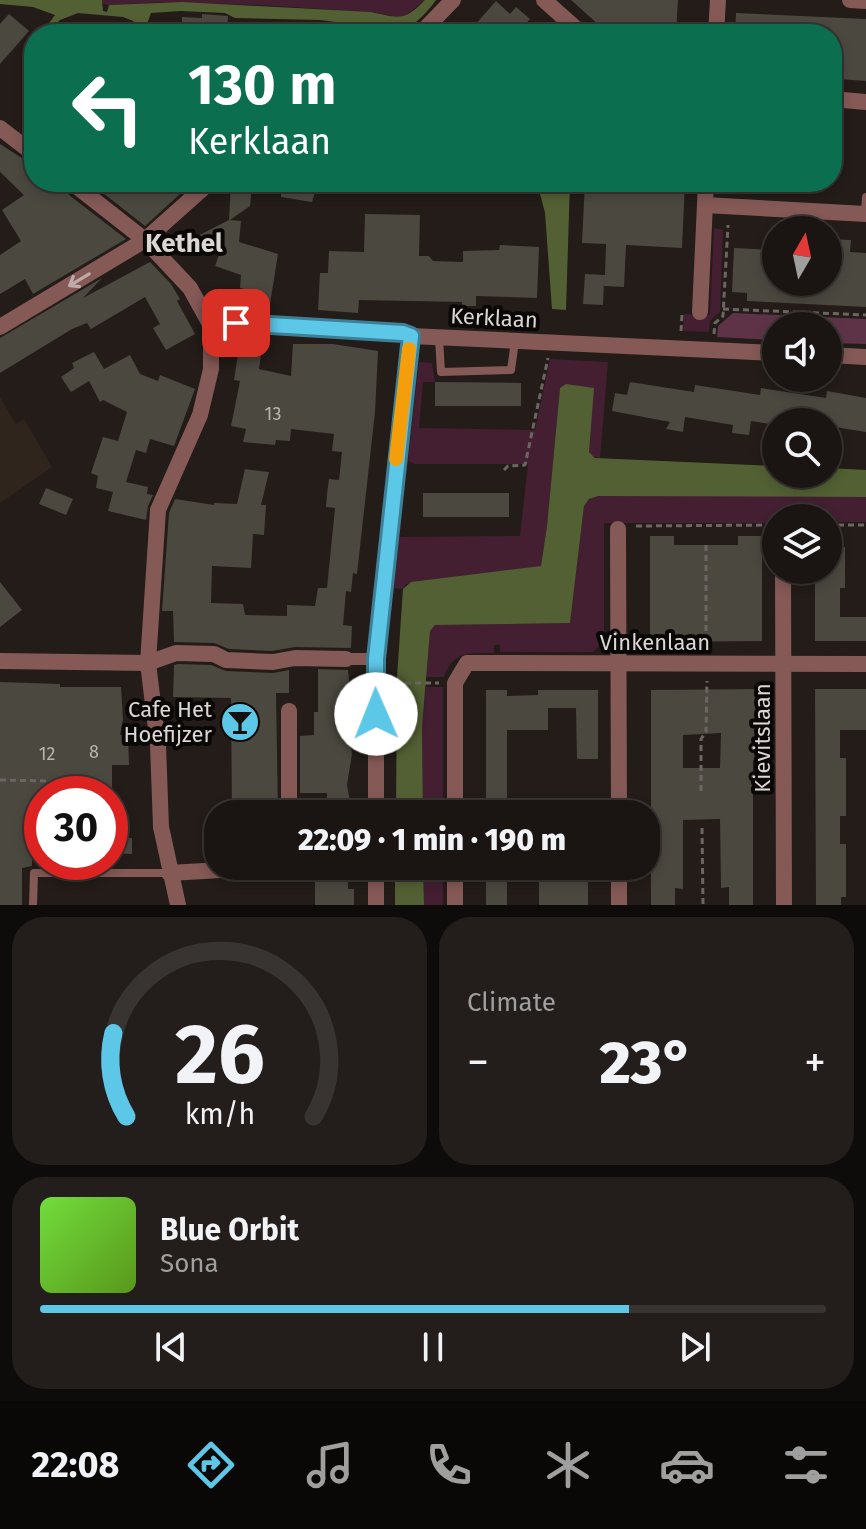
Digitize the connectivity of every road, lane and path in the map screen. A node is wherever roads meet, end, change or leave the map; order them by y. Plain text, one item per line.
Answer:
1 (453, 0) edge
2 (544, 0) edge
3 (718, 0) edge
4 (850, 0) edge
5 (866, 1) edge
6 (430, 24) edge
7 (571, 24) edge
8 (717, 24) edge
9 (842, 100) edge
10 (866, 102) edge
11 (0, 128) edge
12 (24, 146) edge
13 (84, 192) edge
14 (199, 192) edge
15 (706, 192) edge
16 (705, 205) junction
17 (729, 207) junction
18 (866, 208) edge
19 (145, 240) junction
20 (723, 309) junction
21 (700, 312) joint
22 (866, 315) edge
23 (211, 326) junction
24 (0, 327) edge
25 (411, 336) junction
26 (439, 337) junction
27 (515, 341) junction
28 (551, 342) junction
29 (679, 349) junction
30 (712, 349) junction
31 (762, 352) edge
32 (842, 356) edge
33 (866, 357) edge
34 (504, 470) dead end
35 (762, 525) edge
36 (842, 525) edge
37 (866, 525) edge
38 (618, 529) joint
39 (783, 584) edge
40 (346, 659) joint
41 (376, 659) junction
42 (0, 661) edge
43 (148, 663) junction
44 (866, 664) edge
45 (619, 665) junction
46 (784, 665) junction
47 (386, 683) dead end
48 (438, 683) dead end
49 (289, 711) dead end
50 (0, 780) edge
51 (24, 780) edge
52 (289, 800) edge
53 (376, 800) edge
54 (455, 800) edge
55 (619, 800) edge
56 (702, 828) dead end
57 (204, 871) edge
58 (169, 873) junction
59 (376, 880) edge
60 (455, 880) edge
61 (619, 880) edge
62 (33, 905) edge
63 (178, 905) edge
64 (376, 905) edge
65 (455, 905) edge
66 (619, 905) edge
67 (703, 905) edge
68 (784, 905) edge

1 - 6 street
2 - 7 street
3 - 8 street
4 - 5 street
9 - 10 street
11 - 12 street
13 - 19 street
14 - 19 street
15 - 16 street
16 - 17 street
16 - 21 street
17 - 18 street
17 - 20 path
19 - 23 street
19 -> 24 street
20 - 22 path
20 - 30 path
21 - 29 path
23 - 25 street, Kerklaan
23 - 43 street
25 - 26 street, Kerklaan
25 - 41 street
26 - 27 street, Kerklaan
26 - 27 lane
27 - 28 street, Kerklaan
28 - 29 street, Kerklaan
28 - 34 path
29 - 30 street, Kerklaan
30 - 31 street, Kerklaan
32 - 33 street
35 - 38 path
36 - 37 path
38 - 45 street
39 - 46 street, Kievitslaan
40 - 41 street
40 - 43 street
41 - 53 street
42 - 43 street
43 - 58 street
44 - 46 street, Vinkenlaan
45 - 46 street, Vinkenlaan
45 - 54 street, Vinkenlaan
45 - 55 street
46 - 68 street, Kievitslaan
47 - 48 path
49 - 52 street
50 - 51 path
56 - 67 path
57 - 58 street
58 - 62 lane
58 - 63 street
59 - 64 street
60 - 65 street
61 - 66 street

